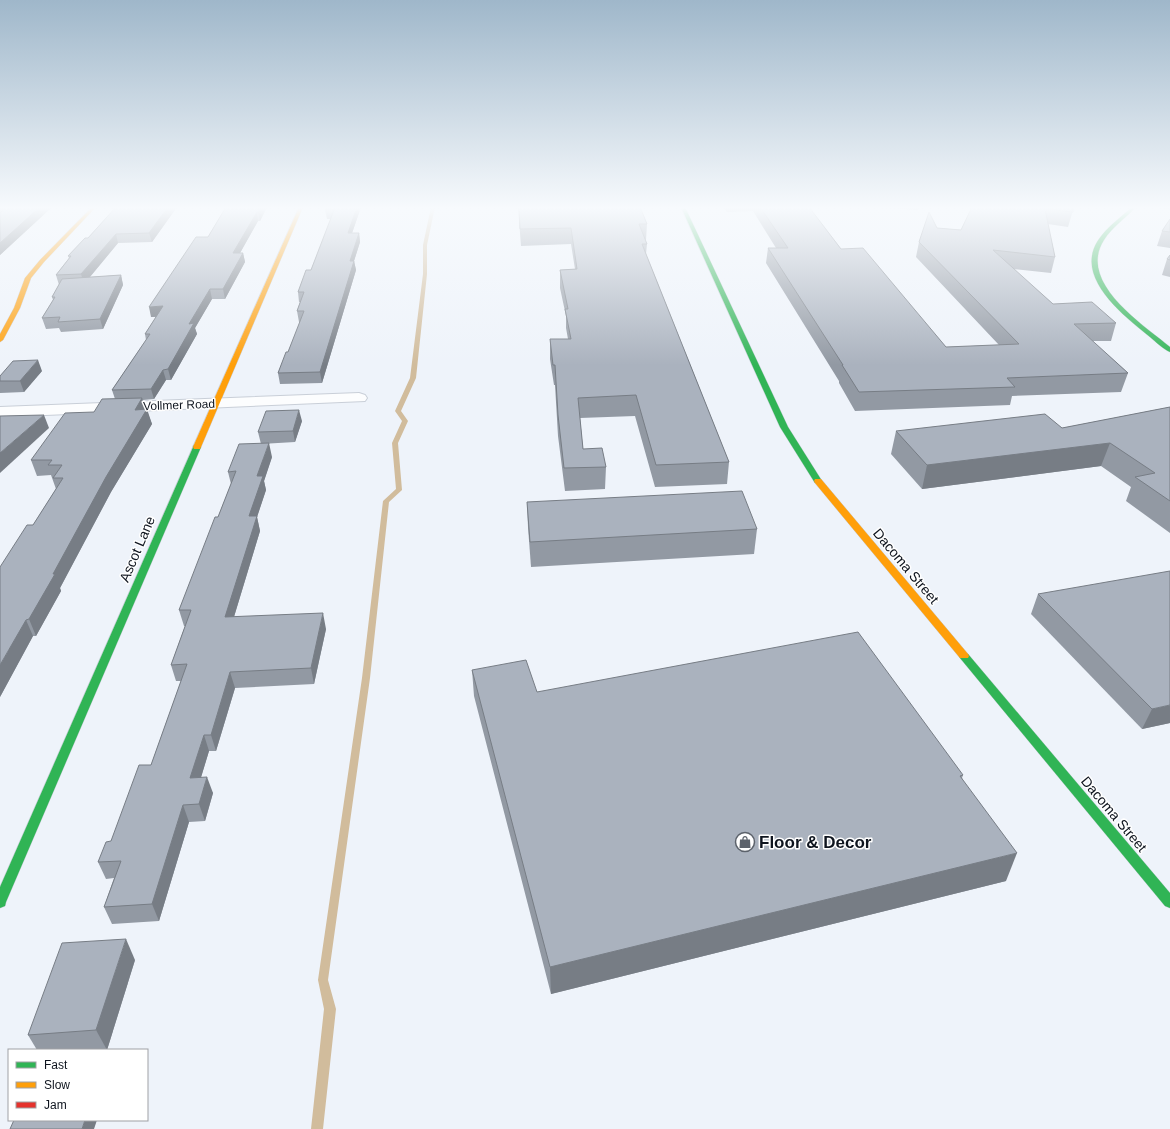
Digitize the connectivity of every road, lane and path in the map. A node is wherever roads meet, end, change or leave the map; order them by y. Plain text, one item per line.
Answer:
1 (43, 260) edge
2 (278, 260) edge
3 (707, 260) edge
4 (1093, 260) edge
5 (0, 340) edge
6 (1170, 350) edge
7 (359, 398) dead end
8 (215, 404) junction
9 (0, 412) edge
10 (0, 902) edge
11 (1170, 902) edge

1 - 5 street
2 - 8 street, Ascot Lane
3 - 11 street, Dacoma Street
4 - 6 street
7 - 8 street, Vollmer Road
8 - 9 street, Vollmer Road
8 - 10 street, Ascot Lane

